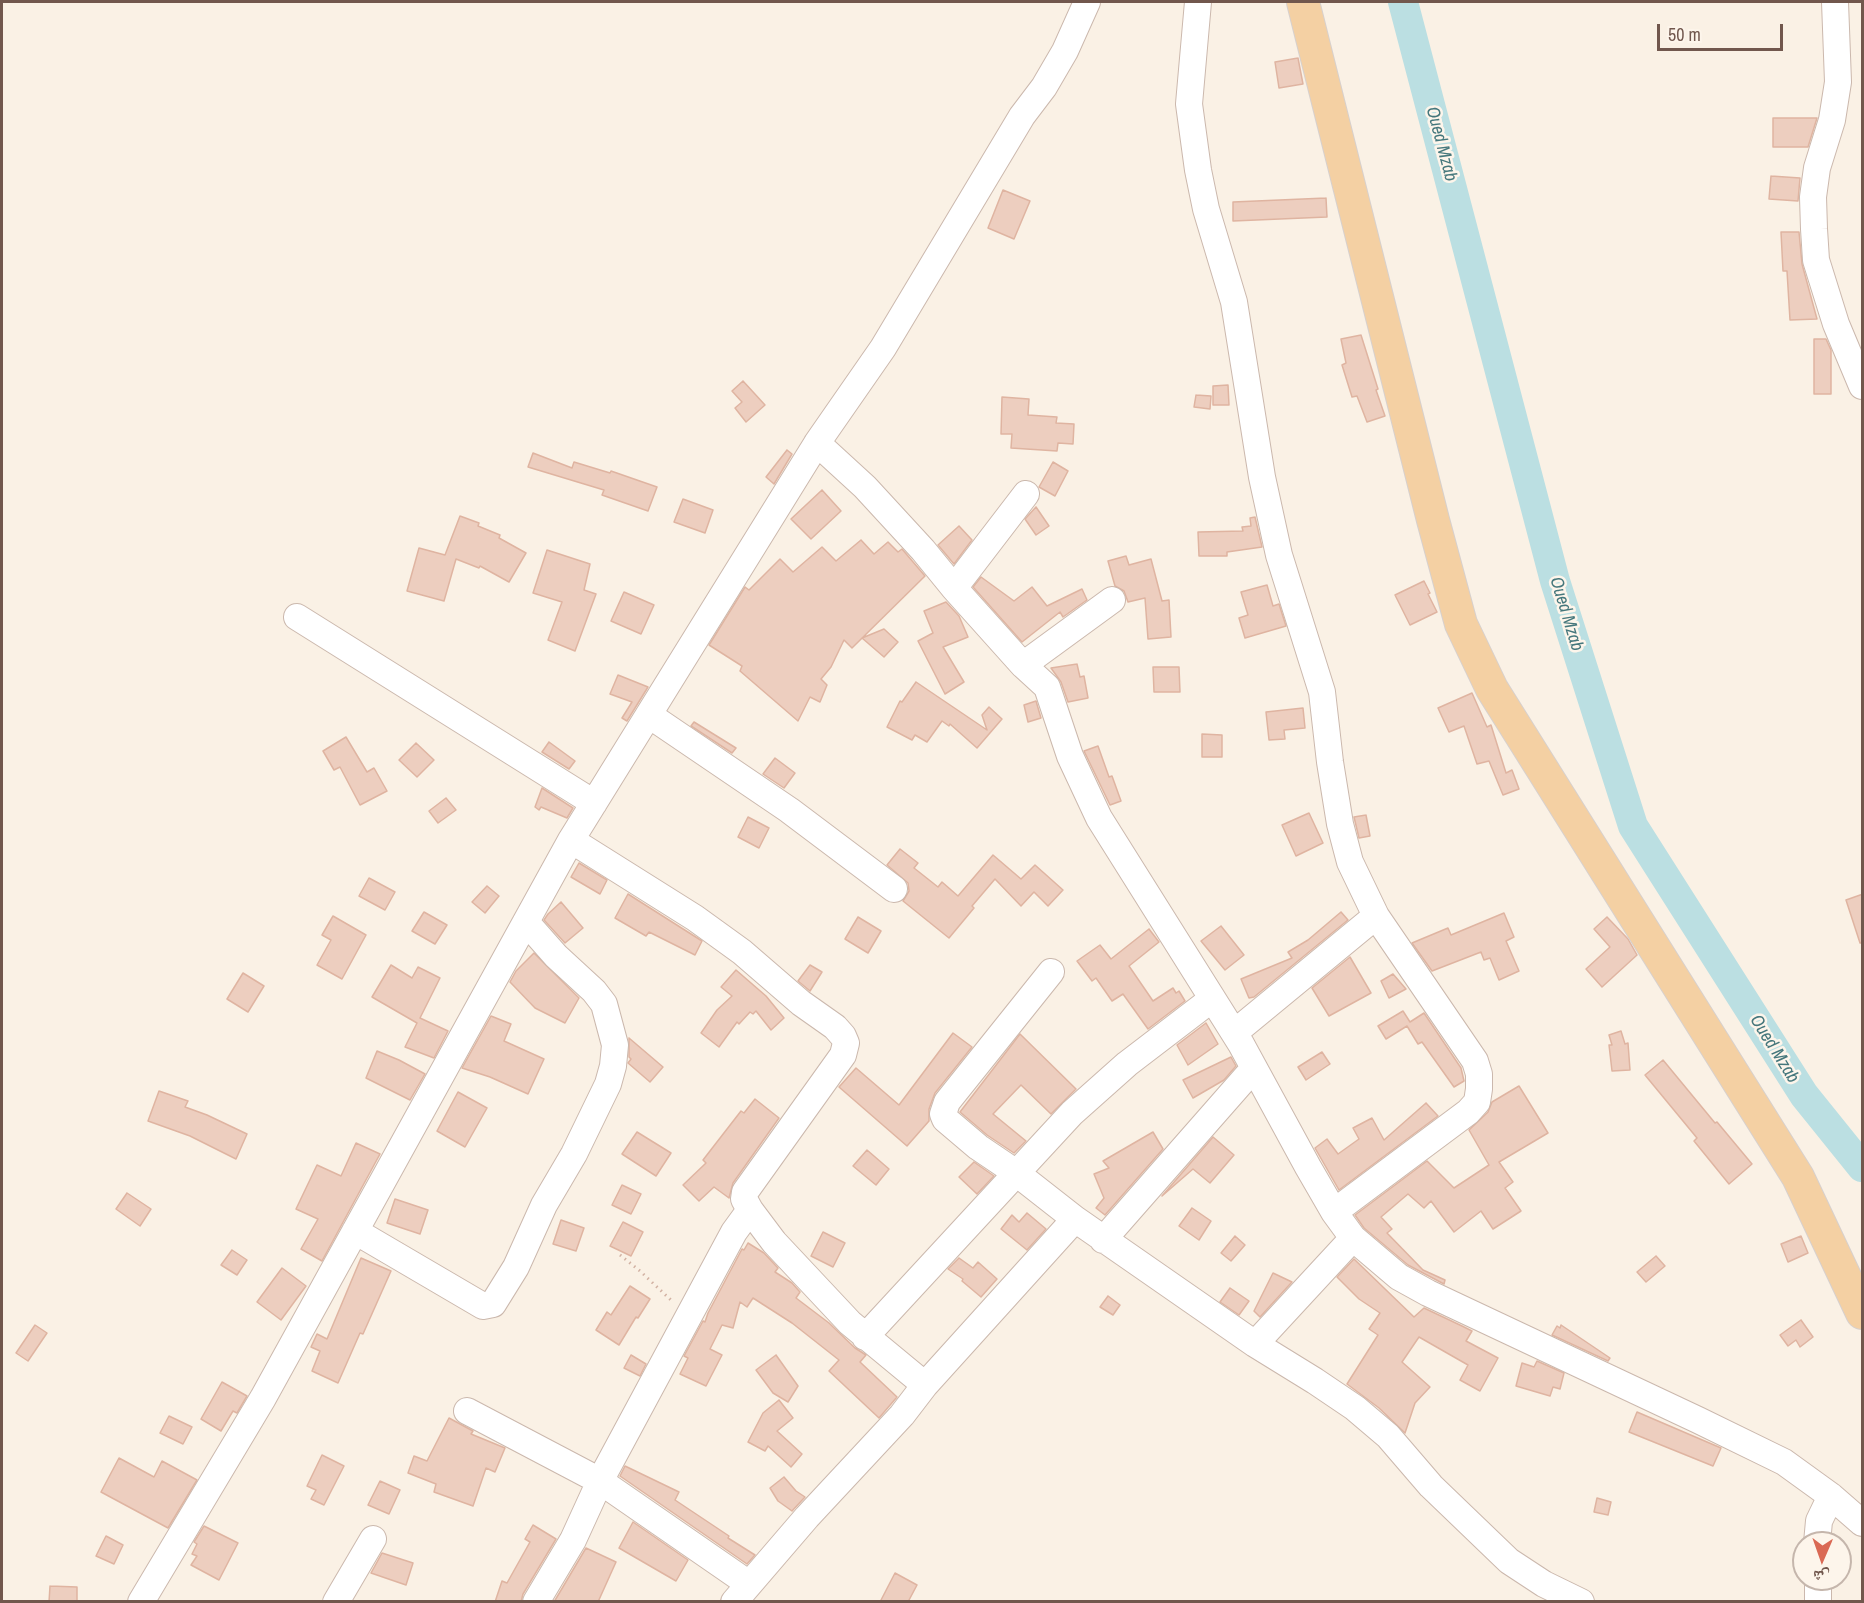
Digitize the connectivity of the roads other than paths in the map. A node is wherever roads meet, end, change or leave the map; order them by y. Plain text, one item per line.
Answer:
1 (1087, 2) edge
2 (1198, 2) edge
3 (1303, 2) edge
4 (1835, 2) edge
5 (1863, 386) edge
6 (817, 443) junction
7 (1026, 494) dead end
8 (954, 588) junction
9 (1112, 600) dead end
10 (297, 617) dead end
11 (1023, 665) junction
12 (650, 715) junction
13 (594, 803) junction
14 (570, 840) junction
15 (894, 889) dead end
16 (1376, 916) junction
17 (526, 922) junction
18 (1052, 972) dead end
19 (1212, 999) junction
20 (1234, 1033) junction
21 (1254, 1068) junction
22 (1015, 1172) junction
23 (750, 1210) junction
24 (1334, 1212) junction
25 (1075, 1219) junction
26 (355, 1231) junction
27 (1353, 1238) junction
28 (1103, 1240) junction
29 (1863, 1312) edge
30 (865, 1336) junction
31 (1255, 1344) junction
32 (925, 1385) junction
33 (467, 1411) dead end
34 (600, 1481) junction
35 (1831, 1496) junction
36 (1863, 1523) edge
37 (1818, 1531) edge
38 (373, 1539) dead end
39 (741, 1593) edge
40 (141, 1602) edge
41 (336, 1602) edge
42 (536, 1602) edge
43 (1581, 1602) edge

1 - 6 street
2 - 16 street
3 - 29 main road
4 - 5 street
6 - 8 street
6 - 12 street
7 - 8 street
8 - 11 street
9 - 11 street
10 - 13 street
11 - 19 street
12 - 13 street
12 - 15 street
13 - 14 street
14 - 17 street
14 - 23 street
16 - 20 street
16 - 24 street
17 - 26 street
17 - 26 street
18 - 22 street
19 - 20 street
19 - 22 street
20 - 21 street
21 - 24 street
21 - 28 street
22 - 25 street
22 - 30 street
23 - 30 street
23 - 34 street
24 - 27 street
25 - 28 street
25 - 32 street
26 - 40 street
27 - 31 street
27 - 35 street
28 - 31 street
30 - 32 street
31 - 43 street
32 - 39 street
33 - 34 street
34 - 39 street
34 - 42 street
35 - 36 street
35 - 37 street
38 - 41 street

